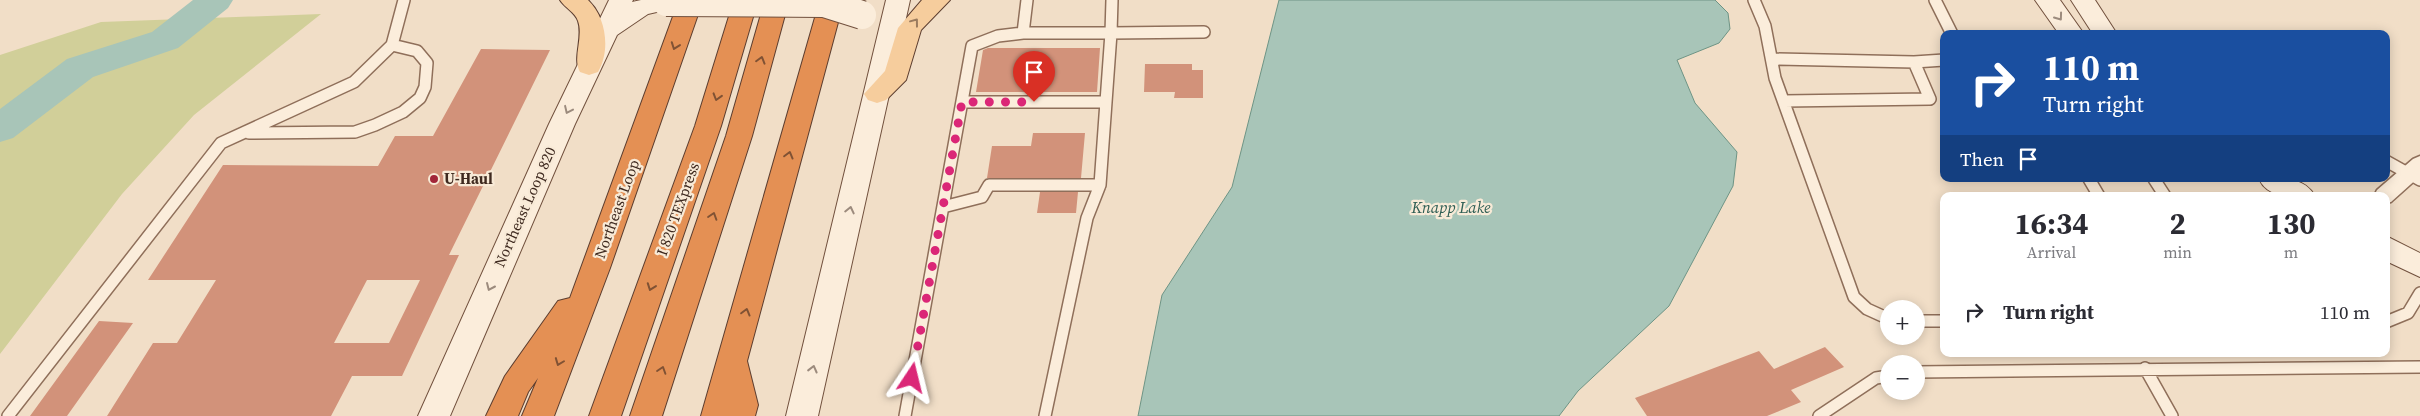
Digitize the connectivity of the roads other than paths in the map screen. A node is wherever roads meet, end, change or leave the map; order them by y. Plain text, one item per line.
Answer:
1 (404, 0) edge
2 (572, 0) edge
3 (621, 0) edge
4 (691, 0) edge
5 (746, 0) edge
6 (777, 0) edge
7 (832, 0) edge
8 (898, 0) edge
9 (938, 0) edge
10 (1027, 0) edge
11 (1112, 0) edge
12 (1754, 0) edge
13 (1935, 0) edge
14 (2047, 0) edge
15 (2082, 0) edge
16 (608, 29) junction
17 (1950, 30) edge
18 (2069, 30) edge
19 (2102, 30) edge
20 (1204, 32) dead end
21 (1022, 33) junction
22 (1111, 33) junction
23 (888, 44) junction
24 (392, 45) junction
25 (1773, 59) junction
26 (1940, 60) edge
27 (1914, 62) junction
28 (589, 66) junction
29 (877, 94) junction
30 (1784, 101) junction
31 (962, 102) junction
32 (1106, 102) junction
33 (245, 133) junction
34 (2390, 162) edge
35 (2416, 172) edge
36 (2277, 182) edge
37 (1100, 185) junction
38 (2294, 192) edge
39 (2389, 192) edge
40 (943, 207) junction
41 (2390, 249) edge
42 (2420, 266) edge
43 (596, 268) junction
44 (2420, 293) edge
45 (1880, 315) edge
46 (2390, 320) edge
47 (1925, 321) edge
48 (1940, 321) edge
49 (733, 359) junction
50 (2145, 368) junction
51 (2420, 368) edge
52 (1925, 372) edge
53 (1880, 377) edge
54 (8, 416) edge
55 (434, 416) edge
56 (502, 416) edge
57 (538, 416) edge
58 (605, 416) edge
59 (646, 416) edge
60 (717, 416) edge
61 (739, 416) edge
62 (802, 416) edge
63 (905, 416) edge
64 (1045, 416) edge
65 (1819, 416) edge
66 (2172, 416) edge

1 - 24 lane
2 - 28 main road
3 - 16 main road, Northeast Loop 820
4 -> 43 highway, Northeast Loop
5 -> 58 highway, I 820 TEXpress
59 -> 6 highway
49 -> 7 highway
8 - 23 main road
29 -> 9 main road
10 - 21 lane
11 - 22 lane
12 - 25 lane
13 - 17 lane
14 -> 18 main road
15 - 19 main road
16 - 23 main road, bridge
16 - 28 main road, Northeast Loop 820
20 - 22 lane
21 - 22 lane
21 - 31 lane
22 - 32 lane
23 - 29 main road
24 - 33 lane
24 - 33 lane
25 - 27 lane
25 - 30 lane
26 - 27 lane
27 - 30 lane
28 -> 55 main road, Northeast Loop 820
62 -> 29 main road
30 - 45 lane
31 - 32 lane
31 - 40 lane
32 - 37 lane
33 - 54 lane
34 - 35 lane
35 - 39 street
36 - 38 main road
37 - 40 lane
37 - 64 lane
40 - 63 lane
41 - 42 main road
43 - 56 highway
43 -> 57 highway, Northeast Loop
44 - 46 lane
47 - 48 lane
49 - 60 highway
49 - 61 highway
50 - 51 lane
50 - 52 lane
50 - 66 lane
53 - 65 lane

